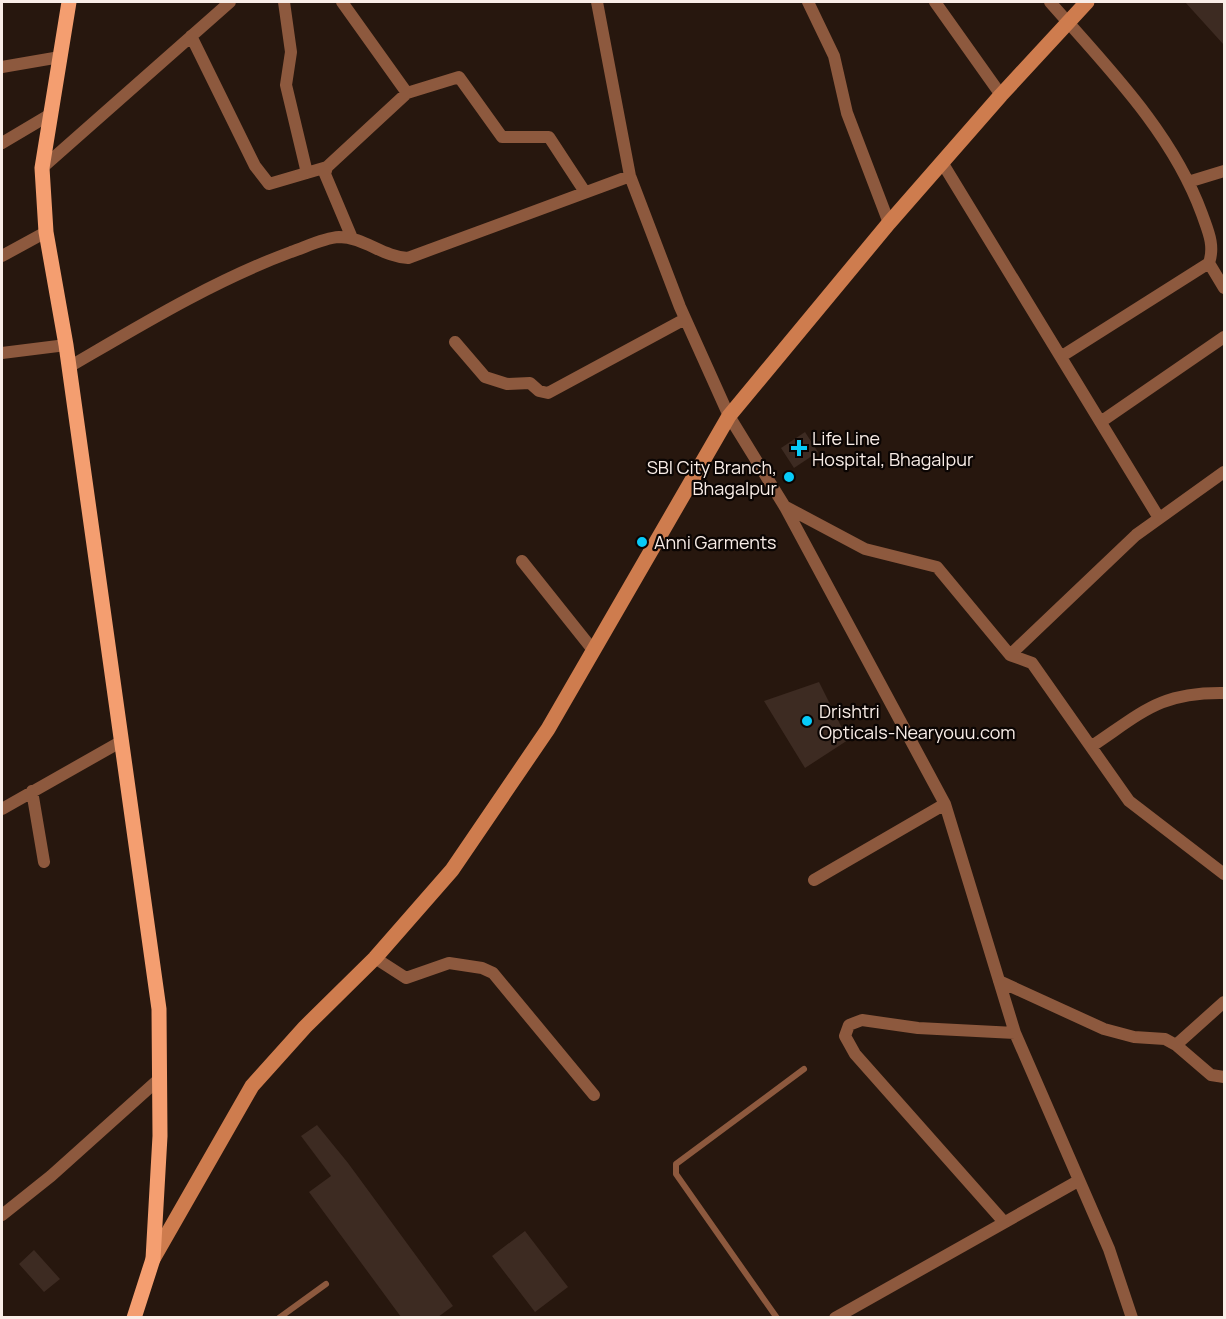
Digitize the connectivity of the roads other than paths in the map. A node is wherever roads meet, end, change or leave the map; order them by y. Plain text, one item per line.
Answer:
1 (69, 2) edge
2 (230, 2) edge
3 (284, 2) edge
4 (342, 2) edge
5 (597, 2) edge
6 (808, 2) edge
7 (935, 2) edge
8 (1050, 2) edge
9 (1088, 2) edge
10 (1068, 22) junction
11 (191, 36) junction
12 (60, 57) junction
13 (2, 67) edge
14 (407, 93) junction
15 (1001, 94) junction
16 (51, 114) junction
17 (2, 143) edge
18 (943, 164) junction
19 (327, 167) junction
20 (42, 168) junction
21 (1224, 171) edge
22 (307, 173) junction
23 (630, 176) junction
24 (1188, 182) junction
25 (585, 192) junction
26 (889, 223) junction
27 (46, 232) junction
28 (352, 238) junction
29 (2, 256) edge
30 (1209, 263) junction
31 (1224, 288) edge
32 (685, 319) junction
33 (1224, 337) edge
34 (455, 342) dead end
35 (66, 345) junction
36 (2, 353) edge
37 (1062, 356) junction
38 (69, 367) junction
39 (729, 417) junction
40 (1102, 421) junction
41 (1224, 472) edge
42 (785, 507) junction
43 (1159, 518) junction
44 (522, 561) dead end
45 (593, 650) junction
46 (1010, 655) junction
47 (1224, 693) edge
48 (122, 741) junction
49 (1092, 746) junction
50 (32, 791) junction
51 (945, 804) junction
52 (2, 809) edge
53 (44, 862) dead end
54 (1224, 874) edge
55 (814, 880) dead end
56 (375, 958) junction
57 (999, 981) junction
58 (1224, 1002) edge
59 (1015, 1033) junction
60 (1176, 1045) junction
61 (804, 1069) dead end
62 (1224, 1077) edge
63 (159, 1080) junction
64 (594, 1095) dead end
65 (1078, 1181) junction
66 (2, 1215) edge
67 (1004, 1222) junction
68 (153, 1259) junction
69 (326, 1284) dead end
70 (134, 1317) edge
71 (279, 1317) edge
72 (777, 1317) edge
73 (835, 1317) edge
74 (1132, 1317) edge

1 - 12 main road
2 - 11 street
3 - 22 street
4 - 14 street
5 - 23 street
6 - 26 street
7 - 15 street
8 - 10 street
9 - 10 main road
10 - 15 main road
10 - 24 street
11 - 20 street
11 - 22 street
12 - 13 street
12 - 16 main road
14 - 19 street
14 - 25 street
15 - 18 main road
16 - 17 street
16 - 20 main road
18 - 26 main road
18 - 37 street
19 - 22 street
19 - 28 street
20 - 27 main road
21 - 24 street
23 - 25 street
23 - 32 street
24 - 30 street
25 - 28 street
26 - 39 main road
27 - 29 street
27 - 35 main road
28 - 38 street
30 - 31 street
30 - 37 street
32 - 34 street
32 - 39 street
33 - 40 street
35 - 36 street
35 - 38 main road
37 - 40 street
38 - 48 main road
39 - 42 street
39 - 45 main road
40 - 43 street
41 - 43 street
42 - 46 street
42 - 51 street
43 - 46 street
44 - 45 street
45 - 56 main road
46 - 49 street
47 - 49 street
48 - 50 street
48 - 63 main road
49 - 54 street
50 - 52 street
50 - 53 street
51 - 55 street
51 - 57 street
56 - 64 street
56 - 68 main road
57 - 59 street
57 - 60 street
58 - 60 street
59 - 65 street
59 - 67 street
60 - 62 street
61 - 72 lane
63 - 66 street
63 - 68 main road
65 - 67 street
65 - 74 street
67 - 73 street
68 - 70 main road
69 - 71 lane

